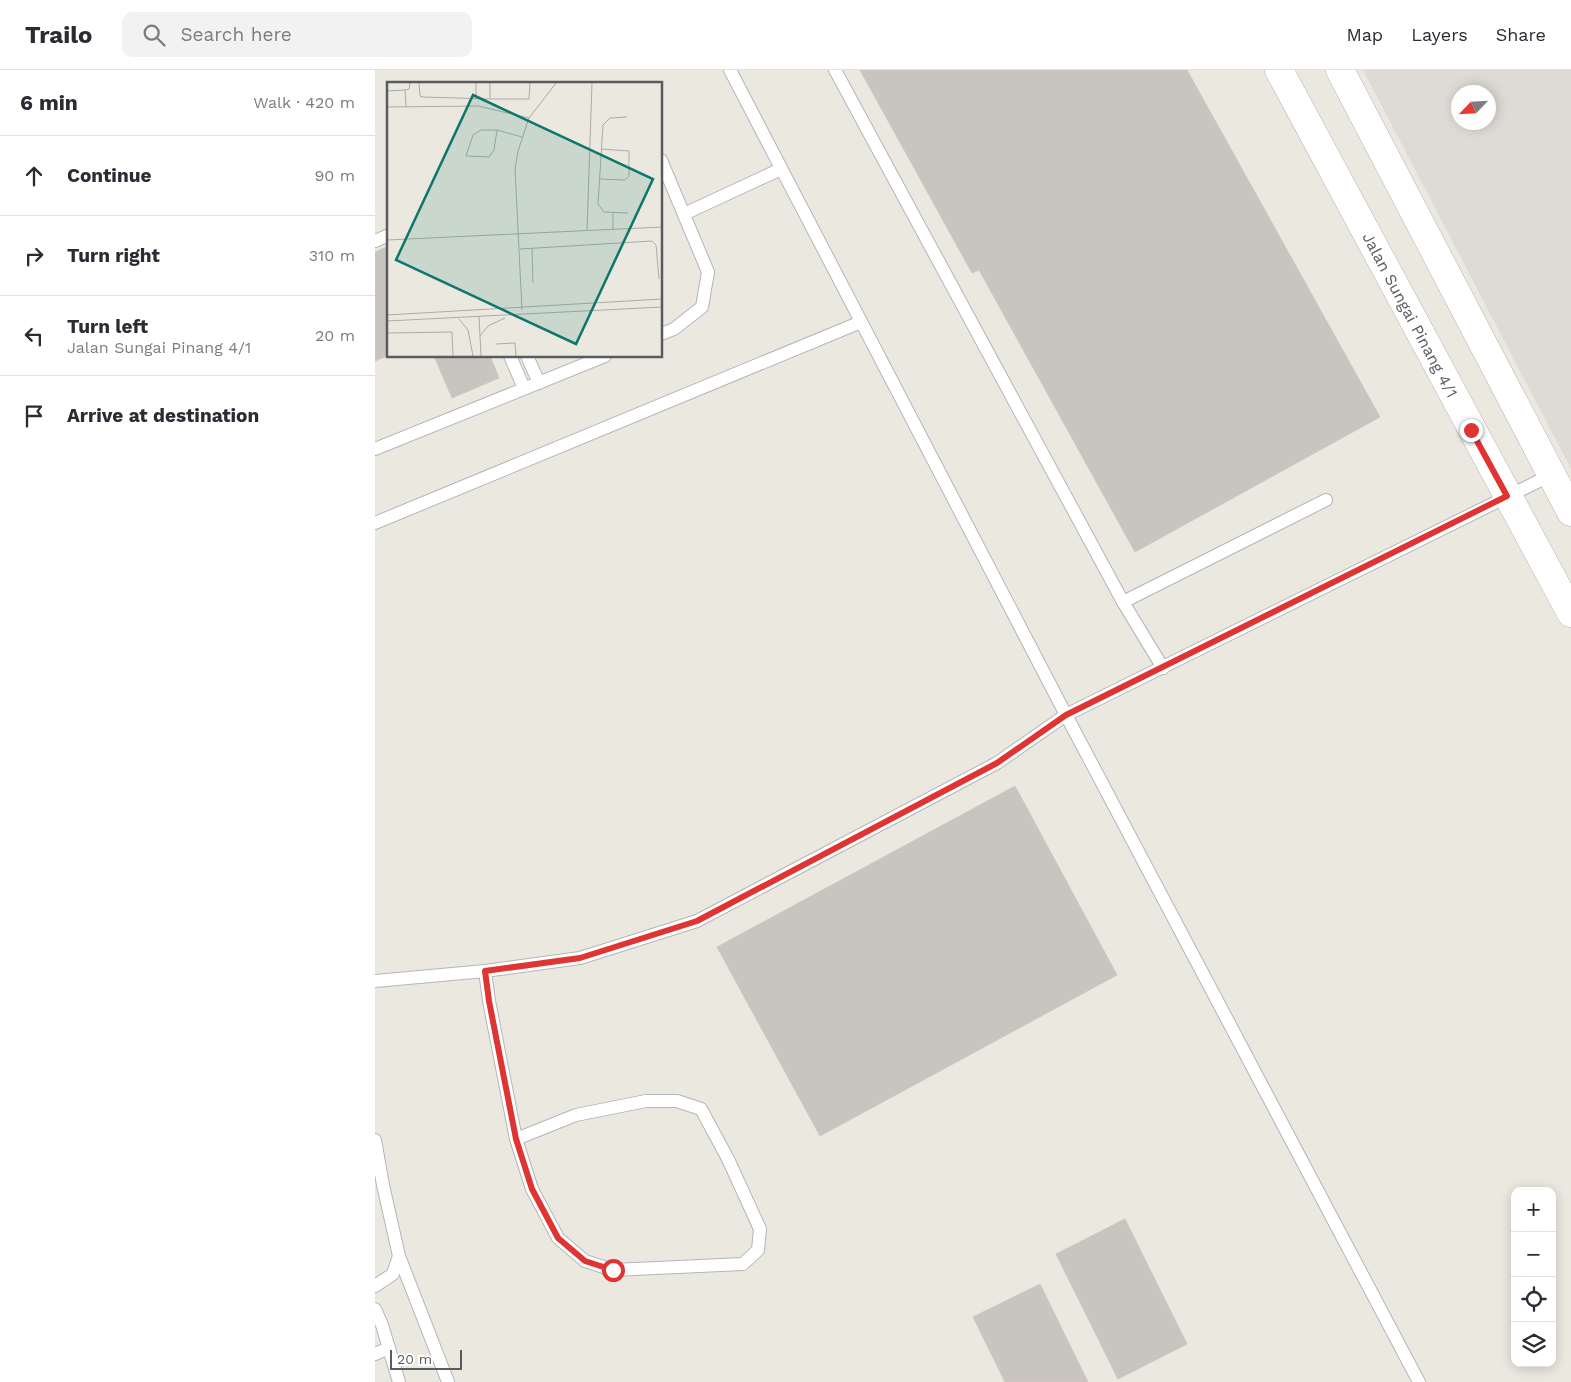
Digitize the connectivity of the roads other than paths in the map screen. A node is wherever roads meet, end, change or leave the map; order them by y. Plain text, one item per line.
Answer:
1 (730, 70) edge
2 (835, 70) edge
3 (1279, 70) edge
4 (1340, 70) edge
5 (663, 164) edge
6 (781, 169) junction
7 (685, 214) junction
8 (387, 236) edge
9 (375, 240) edge
10 (861, 322) junction
11 (663, 333) edge
12 (511, 358) edge
13 (528, 358) edge
14 (600, 358) edge
15 (539, 383) junction
16 (524, 388) junction
17 (375, 449) edge
18 (1551, 475) junction
19 (1507, 496) junction
20 (1326, 500) dead end
21 (1571, 512) edge
22 (375, 523) edge
23 (1123, 602) junction
24 (1571, 612) edge
25 (1163, 668) junction
26 (1066, 715) junction
27 (485, 971) junction
28 (375, 981) edge
29 (516, 1139) junction
30 (375, 1140) edge
31 (399, 1256) junction
32 (375, 1286) edge
33 (375, 1309) edge
34 (389, 1348) junction
35 (375, 1354) edge
36 (399, 1382) edge
37 (448, 1382) edge
38 (1419, 1382) edge

1 - 6 lane
2 - 23 lane
3 - 19 street, Jalan Sungai Pinang 4/1
4 - 18 street
5 - 7 lane
6 - 7 lane
6 - 10 lane
7 - 11 lane
8 - 9 lane
10 - 22 lane
10 - 26 lane
12 - 16 lane
13 - 15 lane
14 - 15 lane
15 - 16 lane
16 - 17 lane
18 - 19 lane
18 - 21 street
19 - 24 street, Jalan Sungai Pinang 4/1
19 - 25 lane
20 - 23 lane
23 - 25 lane
25 - 26 lane
26 - 27 lane
26 - 38 lane
27 - 28 lane
27 - 29 lane
29 - 29 lane
30 - 31 lane
31 - 32 lane
31 - 37 lane
33 - 34 lane
34 - 35 lane
34 - 36 lane

